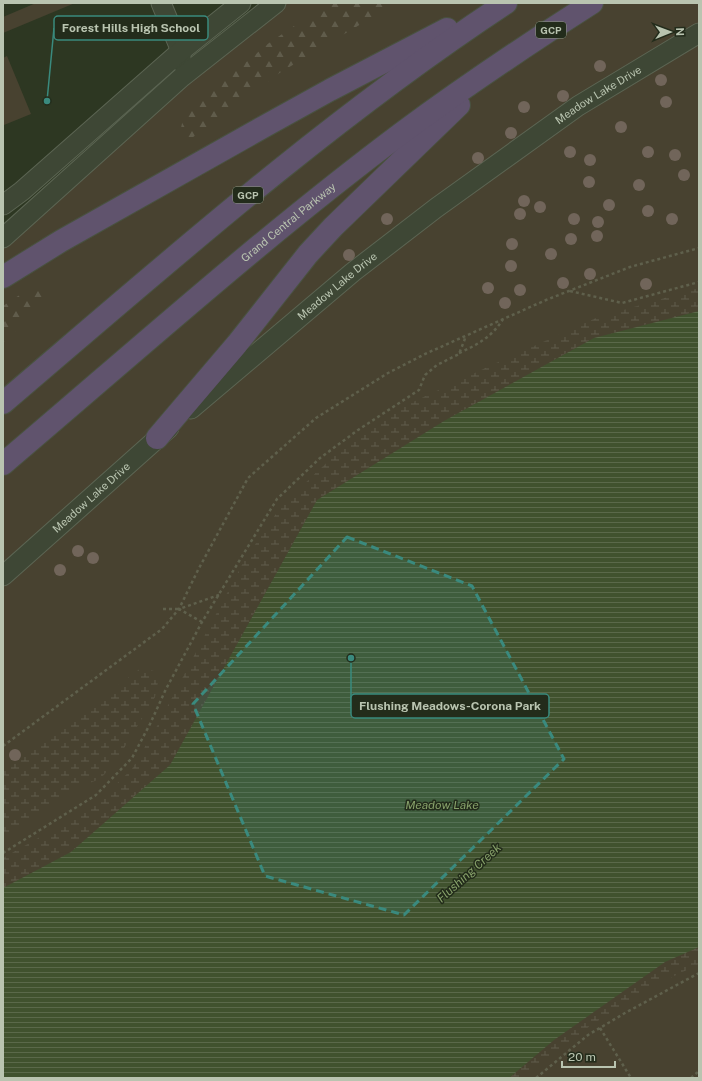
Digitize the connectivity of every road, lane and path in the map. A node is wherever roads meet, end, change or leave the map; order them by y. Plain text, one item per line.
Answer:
1 (162, 3) edge
2 (241, 3) edge
3 (276, 3) edge
4 (497, 3) edge
5 (506, 3) edge
6 (592, 3) edge
7 (699, 33) edge
8 (181, 51) junction
9 (510, 56) junction
10 (182, 77) junction
11 (3, 205) edge
12 (3, 238) edge
13 (699, 248) edge
14 (3, 277) edge
15 (699, 282) edge
16 (569, 291) junction
17 (503, 319) junction
18 (466, 336) junction
19 (459, 354) junction
20 (3, 403) edge
21 (157, 438) junction
22 (3, 464) edge
23 (3, 576) edge
24 (219, 594) junction
25 (163, 609) dead end
26 (179, 609) junction
27 (202, 622) junction
28 (3, 746) edge
29 (3, 853) edge
30 (699, 973) edge
31 (600, 1028) junction
32 (699, 1071) edge
33 (536, 1078) edge
34 (631, 1078) edge
35 (691, 1078) edge

1 - 8 street
2 - 8 street
3 - 10 street
4 - 14 highway
5 - 20 highway, GCP
6 - 9 highway, Grand Central Parkway / GCP
7 - 21 street, Meadow Lake Drive
8 - 10 street
8 - 11 street
9 - 21 highway
9 - 22 highway, Grand Central Parkway / GCP
10 - 12 street
13 - 16 path
15 - 16 path
16 - 17 path
17 - 18 path
17 - 19 path
18 - 19 path
18 - 26 path
19 - 24 path
21 - 23 street, Meadow Lake Drive
24 - 26 path
24 - 27 path
25 - 26 path
26 - 27 path
26 - 28 path
27 - 29 path
30 - 31 path
31 - 33 path
31 - 34 path
32 - 35 path

